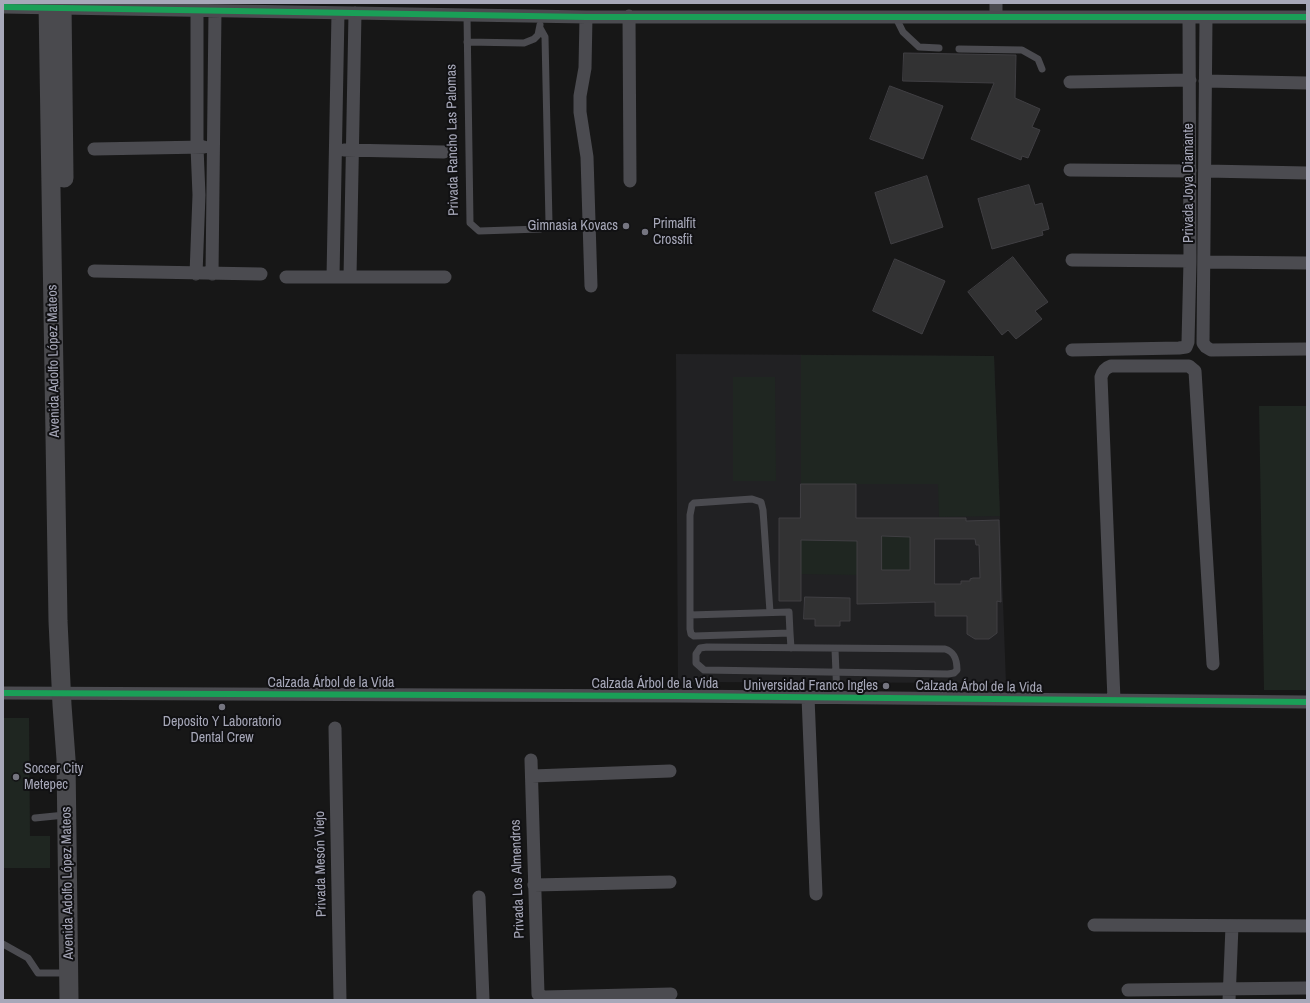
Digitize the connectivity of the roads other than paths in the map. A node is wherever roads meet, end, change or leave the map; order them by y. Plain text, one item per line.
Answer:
1 (55, 5) edge
2 (3, 7) edge
3 (231, 7) edge
4 (982, 9) edge
5 (197, 10) junction
6 (996, 10) edge
7 (215, 11) junction
8 (338, 13) junction
9 (355, 13) junction
10 (467, 15) junction
11 (629, 16) junction
12 (895, 16) junction
13 (586, 17) junction
14 (1307, 17) edge
15 (1189, 18) junction
16 (1206, 18) junction
17 (539, 22) junction
18 (467, 42) junction
19 (940, 48) dead end
20 (959, 48) dead end
21 (1042, 69) dead end
22 (1190, 80) junction
23 (1205, 81) junction
24 (1070, 82) dead end
25 (1307, 83) edge
26 (197, 147) junction
27 (213, 147) junction
28 (94, 149) dead end
29 (336, 150) junction
30 (352, 150) junction
31 (444, 152) dead end
32 (1070, 170) dead end
33 (1190, 171) junction
34 (1206, 171) junction
35 (1307, 173) edge
36 (630, 181) dead end
37 (1072, 260) dead end
38 (1190, 261) junction
39 (1204, 262) junction
40 (1307, 263) edge
41 (94, 271) dead end
42 (196, 274) junction
43 (212, 274) junction
44 (261, 274) dead end
45 (286, 277) dead end
46 (333, 277) junction
47 (350, 277) junction
48 (445, 277) dead end
49 (591, 286) dead end
50 (1307, 349) edge
51 (1072, 350) dead end
52 (770, 612) junction
53 (690, 615) junction
54 (790, 633) junction
55 (791, 648) junction
56 (835, 649) junction
57 (1213, 664) dead end
58 (835, 673) junction
59 (3, 693) edge
60 (64, 695) junction
61 (808, 697) junction
62 (837, 698) junction
63 (1114, 700) junction
64 (1307, 702) edge
65 (335, 728) dead end
66 (531, 760) dead end
67 (670, 771) dead end
68 (532, 776) junction
69 (68, 815) junction
70 (35, 818) dead end
71 (670, 882) dead end
72 (534, 885) junction
73 (816, 894) dead end
74 (479, 897) dead end
75 (1094, 925) dead end
76 (1232, 926) junction
77 (1307, 926) edge
78 (3, 944) edge
79 (70, 973) junction
80 (1307, 988) edge
81 (1128, 990) dead end
82 (671, 994) dead end
83 (1229, 994) edge
84 (570, 998) edge
85 (584, 998) edge
86 (69, 1000) edge
87 (340, 1000) edge
88 (483, 1000) edge

1 - 2 street
1 - 5 street
1 - 60 street, Avenida Adolfo López Mateos
3 - 7 street
3 - 8 street
4 - 6 street
4 - 12 street
5 - 7 street
5 - 26 street
6 - 15 street
7 - 27 street
8 - 9 street
8 - 29 street
9 - 10 street
9 - 30 street
10 - 17 street
10 - 18 lane, Privada Rancho Las Palomas
11 - 12 street
11 - 13 street
11 - 36 street
12 - 19 lane
13 - 17 street
13 - 49 street
14 - 16 street
15 - 16 street
15 - 22 street, Privada Joya Diamante
16 - 23 street, Privada Joya Diamante
17 - 18 lane
17 - 18 lane, Privada Rancho Las Palomas
20 - 21 lane
22 - 24 street
22 - 33 street, Privada Joya Diamante
23 - 25 street
23 - 34 street, Privada Joya Diamante
26 - 27 street
26 - 28 street
26 - 42 street
27 - 43 street
29 - 30 street
29 - 46 street
30 - 31 street
30 - 47 street
32 - 33 street
33 - 38 street, Privada Joya Diamante
34 - 35 street
34 - 39 street, Privada Joya Diamante
37 - 38 street
38 - 51 street, Privada Joya Diamante
39 - 40 street
39 - 50 street, Privada Joya Diamante
41 - 42 street
42 - 43 street
43 - 44 street
45 - 46 street
46 - 47 street
47 - 48 street
52 - 53 lane
52 - 53 lane
52 - 54 lane
53 - 54 lane
54 - 55 lane
55 - 56 lane
55 - 58 lane
56 - 58 lane
56 - 58 lane
57 - 63 street
58 - 62 lane
59 - 60 street, Calzada Árbol de la Vida
60 - 61 street, Calzada Árbol de la Vida
60 - 69 street, Avenida Adolfo López Mateos
61 - 62 street, Calzada Árbol de la Vida
61 - 73 street
62 - 63 street, Calzada Árbol de la Vida
63 - 64 street, Calzada Árbol de la Vida
65 - 87 street, Privada Mesón Viejo
66 - 68 street, Privada Los Almendros
67 - 68 street
68 - 72 street, Privada Los Almendros
69 - 70 lane
69 - 79 street, Avenida Adolfo López Mateos
71 - 72 street
72 - 84 street, Privada Los Almendros
74 - 88 street
75 - 76 street
76 - 77 street
76 - 83 street
78 - 79 lane
79 - 86 street, Avenida Adolfo López Mateos
80 - 83 street
81 - 83 street
82 - 85 street
84 - 85 street

